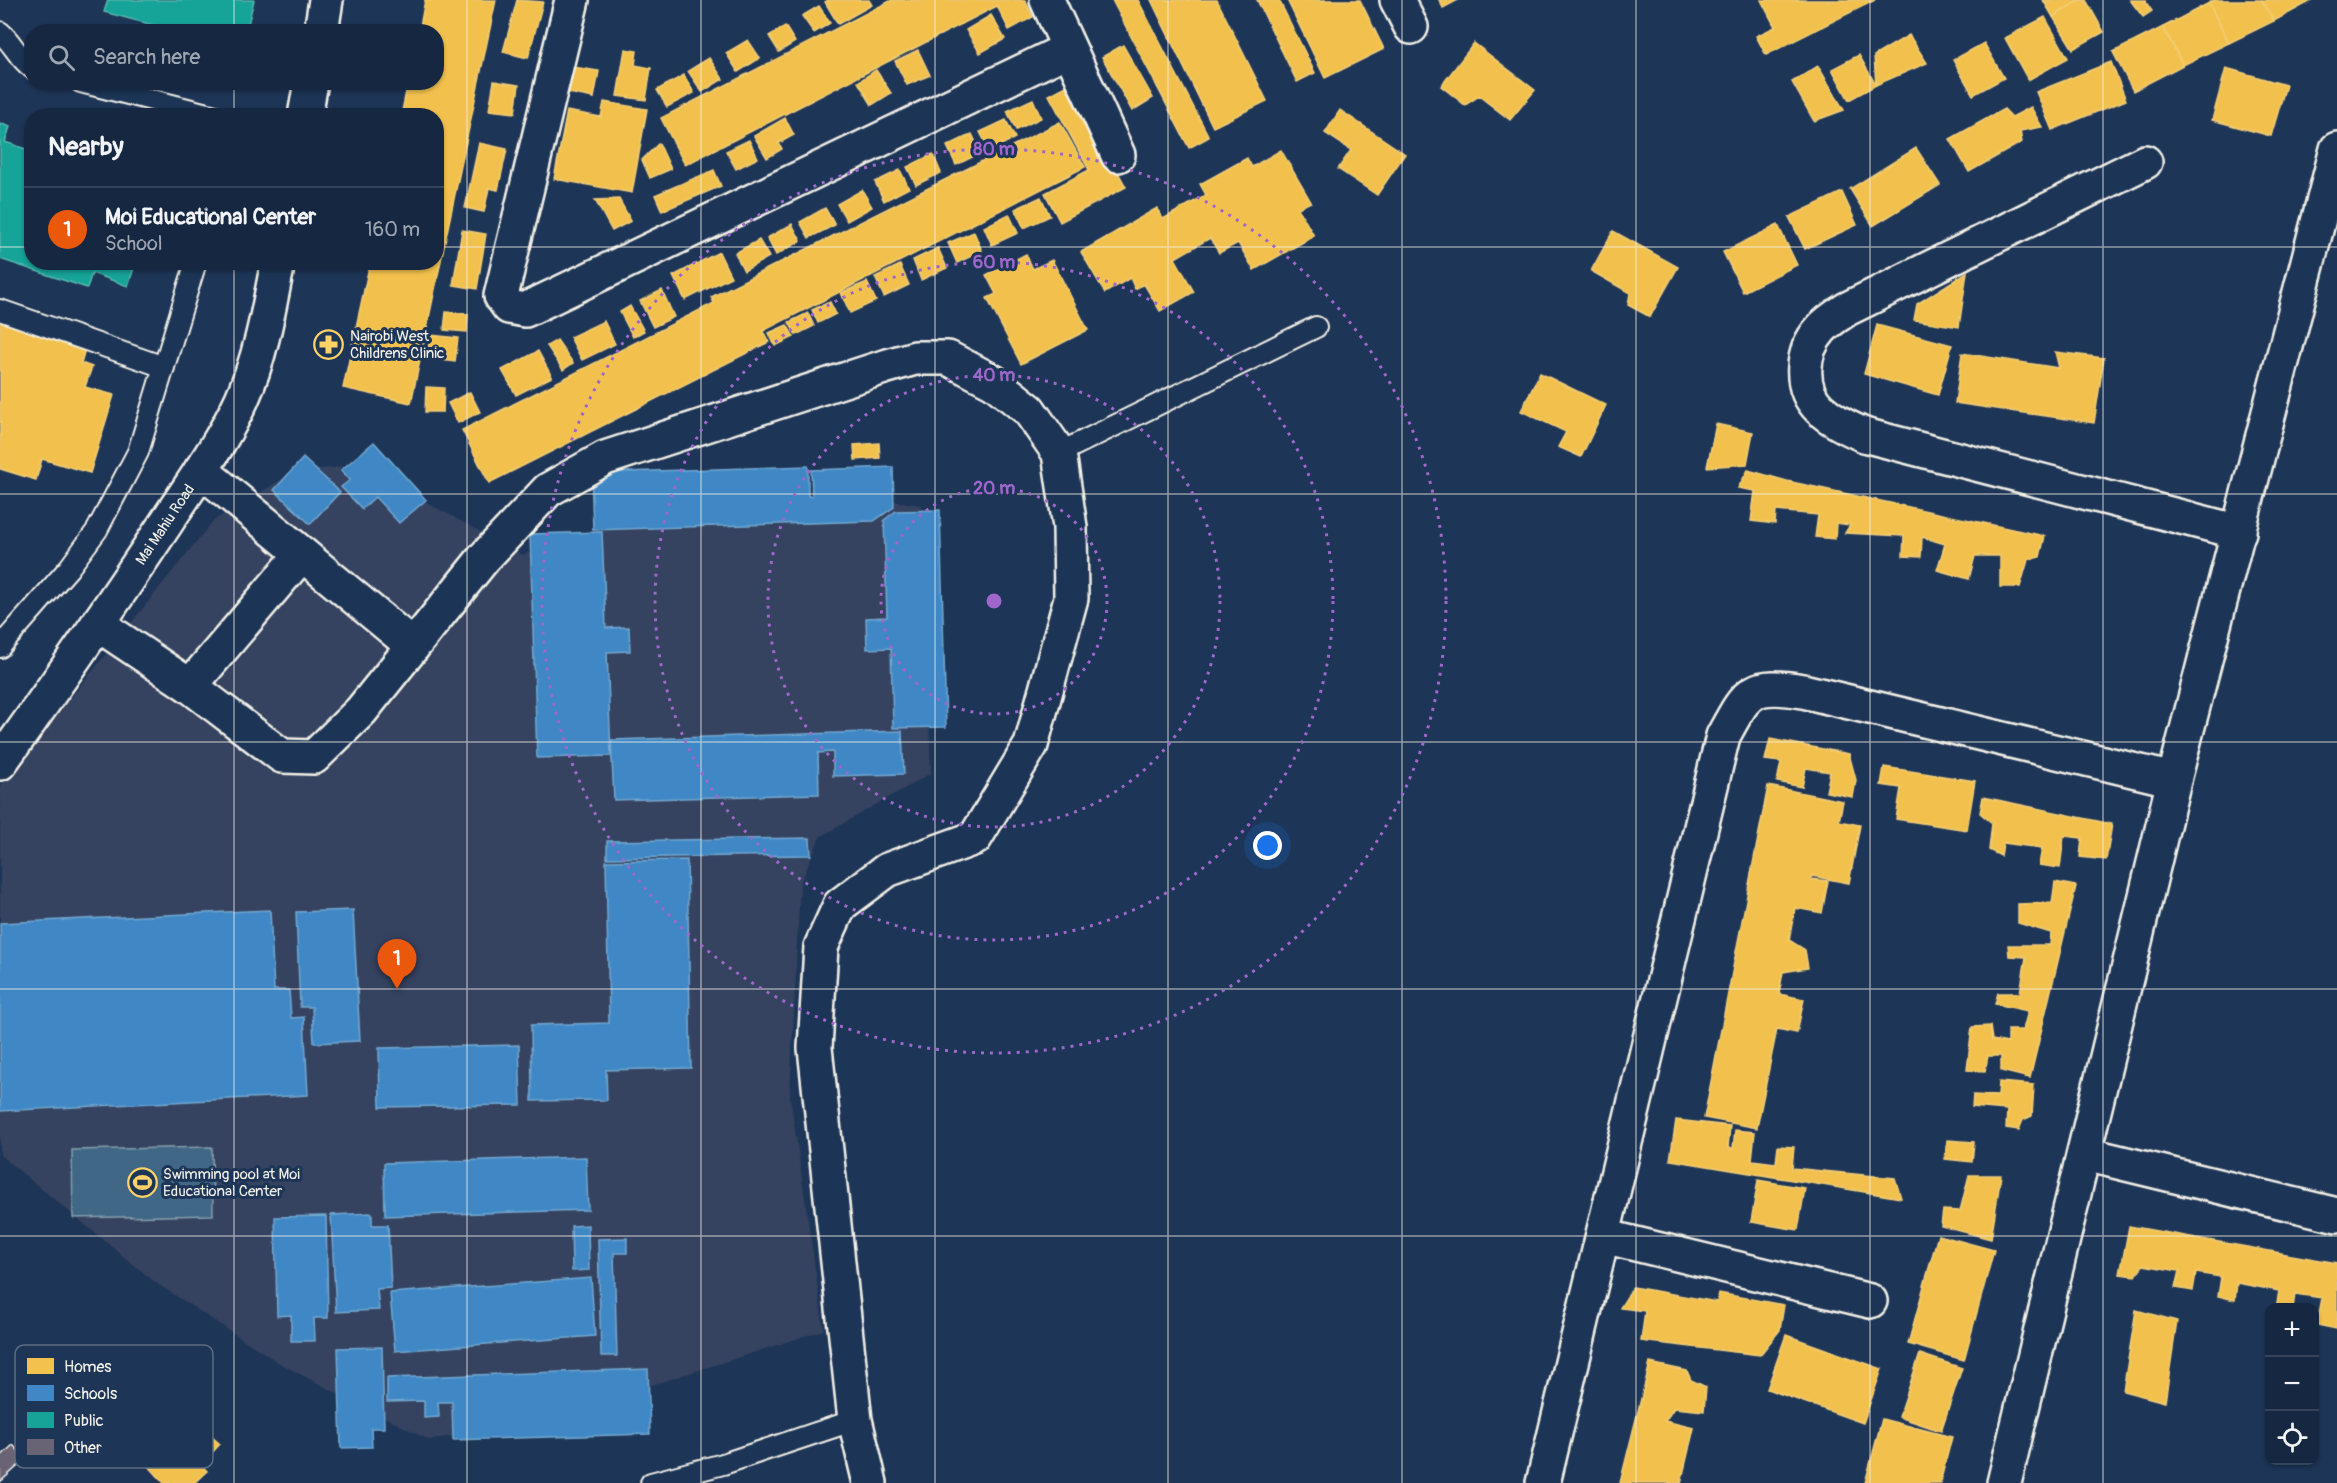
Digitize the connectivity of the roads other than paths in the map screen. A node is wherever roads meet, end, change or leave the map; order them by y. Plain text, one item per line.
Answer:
1 (326, 0) edge
2 (572, 0) edge
3 (1047, 0) edge
4 (322, 24) edge
5 (0, 32) edge
6 (1069, 49) junction
7 (24, 63) edge
8 (113, 90) edge
9 (310, 90) edge
10 (183, 108) edge
11 (306, 108) edge
12 (2337, 149) edge
13 (1118, 155) dead end
14 (2145, 162) dead end
15 (194, 270) edge
16 (276, 270) edge
17 (0, 310) edge
18 (1316, 327) dead end
19 (164, 367) junction
20 (1059, 453) junction
21 (201, 470) junction
22 (2239, 532) junction
23 (302, 554) junction
24 (99, 625) junction
25 (412, 646) junction
26 (0, 647) edge
27 (190, 686) junction
28 (0, 763) edge
29 (2174, 780) junction
30 (2085, 1154) junction
31 (2337, 1215) edge
32 (1602, 1236) junction
33 (1870, 1301) dead end
34 (855, 1420) junction
35 (651, 1483) edge
36 (870, 1483) edge
37 (1543, 1483) edge
38 (2004, 1483) edge

1 - 4 street
2 - 6 street
3 - 6 street
5 - 7 lane
6 - 13 street
8 - 10 lane
9 - 11 street
12 - 22 street
14 - 22 street
15 - 19 lane
16 - 21 street, Mai Mahiu Road
17 - 19 lane
18 - 20 lane
19 - 26 lane
20 - 25 street
20 - 34 street
21 - 23 street
21 - 24 street, Mai Mahiu Road
22 - 29 street
23 - 25 street
23 - 27 street
24 - 27 street
24 - 28 street, Mai Mahiu Road
25 - 27 street
29 - 30 street
29 - 32 street
30 - 31 street
30 - 38 street
32 - 33 street
32 - 37 street
34 - 35 lane
34 - 36 street

